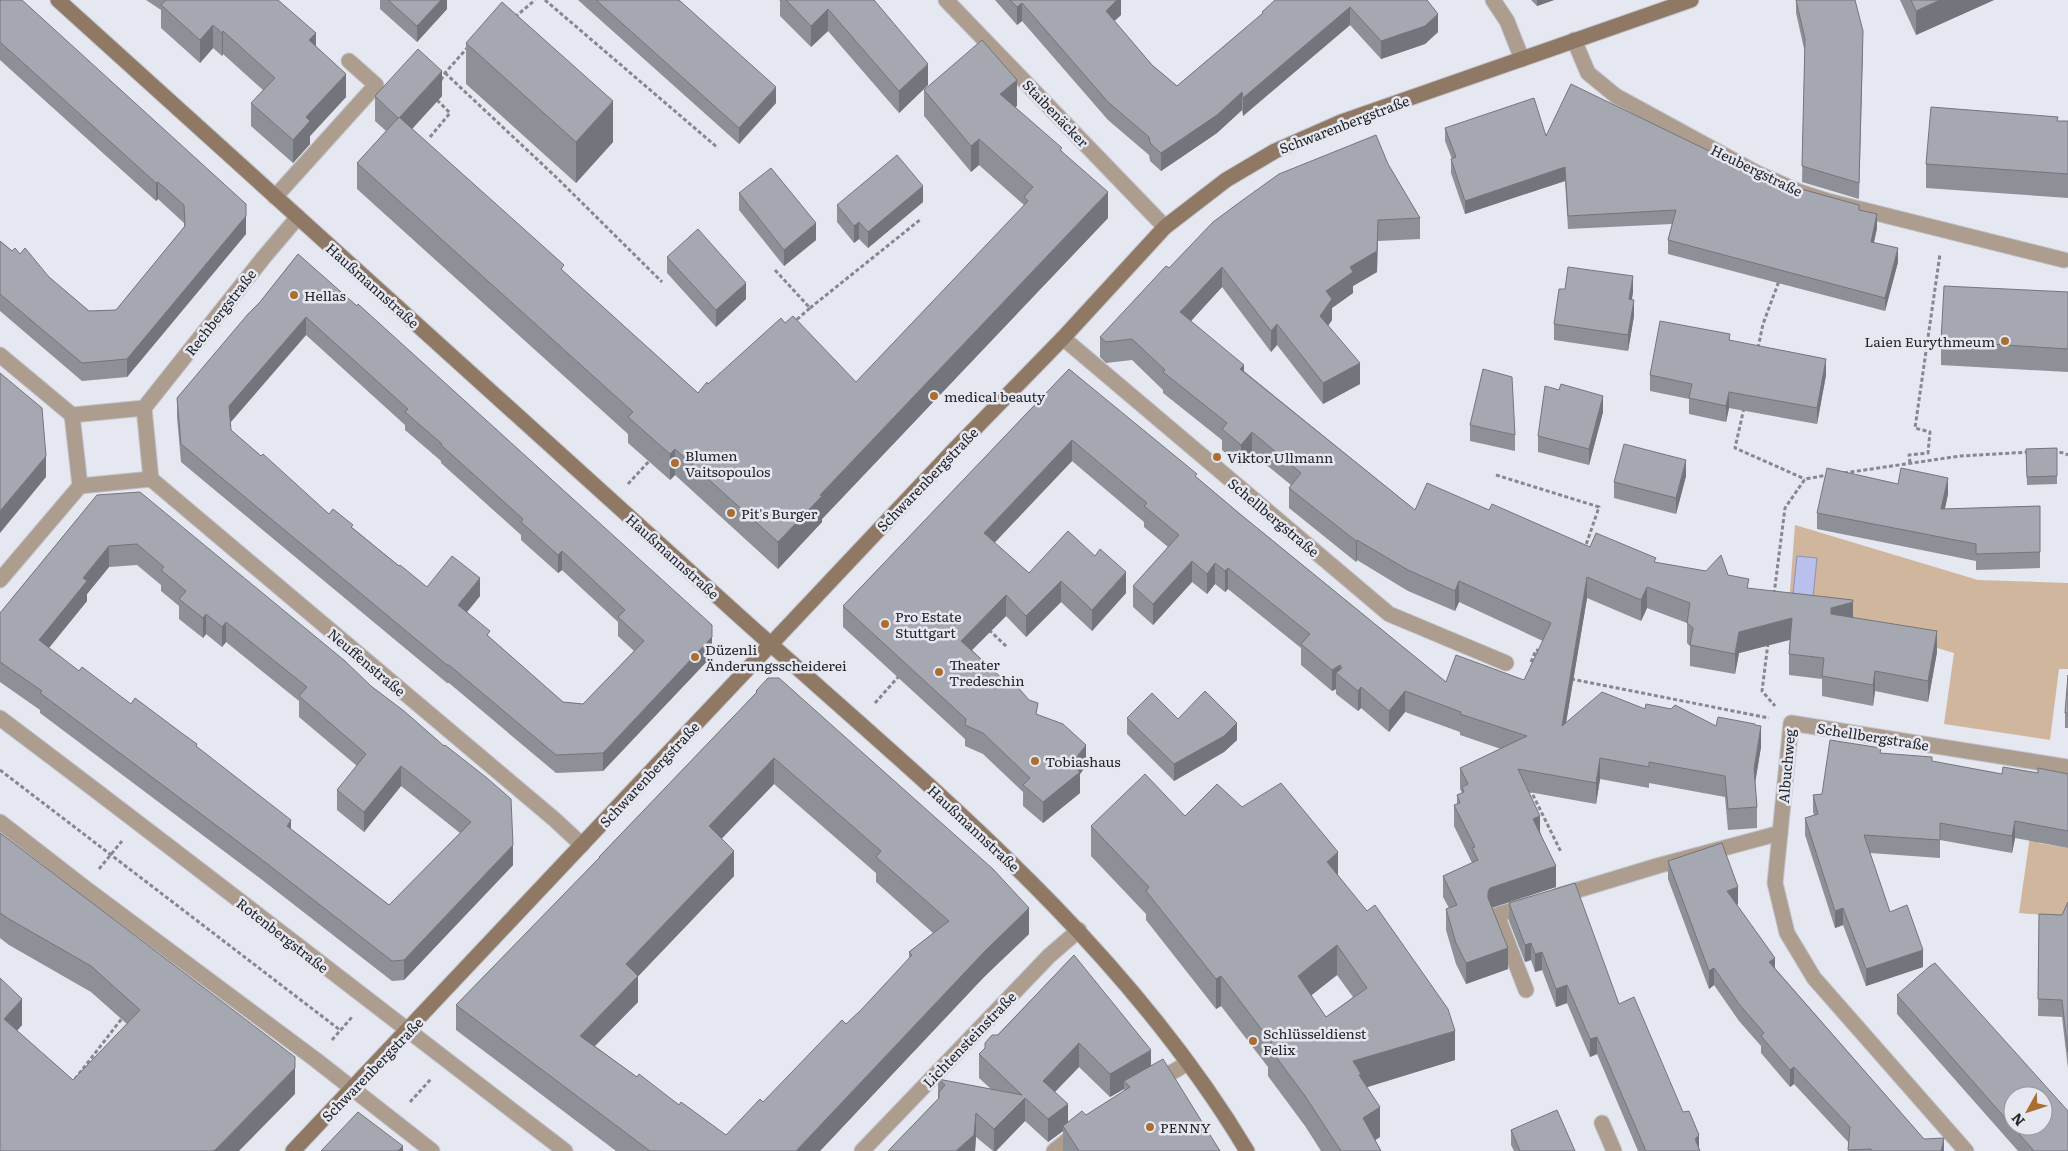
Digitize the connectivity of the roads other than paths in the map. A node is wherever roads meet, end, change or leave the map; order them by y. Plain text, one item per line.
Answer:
1 (58, 0) edge
2 (946, 0) edge
3 (1493, 0) edge
4 (1691, 0) edge
5 (1574, 40) junction
6 (1522, 59) junction
7 (349, 61) dead end
8 (275, 197) junction
9 (298, 217) junction
10 (1165, 227) junction
11 (2064, 260) dead end
12 (1063, 338) junction
13 (0, 356) edge
14 (144, 408) junction
15 (72, 415) junction
16 (150, 480) junction
17 (80, 486) junction
18 (0, 580) edge
19 (771, 645) junction
20 (1506, 663) dead end
21 (0, 718) edge
22 (1791, 723) joint
23 (2068, 766) edge
24 (0, 822) edge
25 (1780, 833) junction
26 (582, 845) junction
27 (1079, 930) junction
28 (1526, 990) dead end
29 (408, 1031) junction
30 (1188, 1063) junction
31 (352, 1089) junction
32 (1140, 1091) edge
33 (1093, 1120) edge
34 (1602, 1123) dead end
35 (293, 1151) edge
36 (432, 1151) edge
37 (565, 1151) edge
38 (862, 1151) edge
39 (1054, 1151) edge
40 (1247, 1151) edge
41 (1614, 1151) edge
42 (1966, 1151) edge

1 - 8 street, Haußmannstraße
2 - 10 street, Staibenäcker
3 - 6 street
4 - 5 street, Schwarenbergstraße
5 - 6 street, Schwarenbergstraße
5 - 11 street, Heubergstraße
6 - 10 street, Schwarenbergstraße
7 - 8 street
8 - 9 street, Haußmannstraße
9 - 14 street, Rechbergstraße
9 - 19 street, Haußmannstraße
10 - 12 street, Schwarenbergstraße
12 - 19 street, Schwarenbergstraße
12 - 20 street, Schellbergstraße
13 - 15 street
14 - 15 street
14 - 16 street
15 - 17 street
16 - 17 street
16 - 26 street, Neuffenstraße
17 - 18 street
19 - 26 street, Schwarenbergstraße
19 - 27 street, Haußmannstraße
21 - 29 street, Rotenbergstraße
22 - 23 street, Schellbergstraße
22 - 25 street, Albuchweg
24 - 31 street
25 - 28 street
25 - 42 street, Albuchweg
26 - 29 street, Schwarenbergstraße
27 - 30 street, Haußmannstraße
27 - 38 street, Lichtensteinstraße
29 - 31 street, Schwarenbergstraße
29 - 37 street, Rotenbergstraße
30 - 32 street
30 - 40 street, Haußmannstraße
31 - 35 street, Schwarenbergstraße
31 - 36 street
33 - 39 street
34 - 41 street

